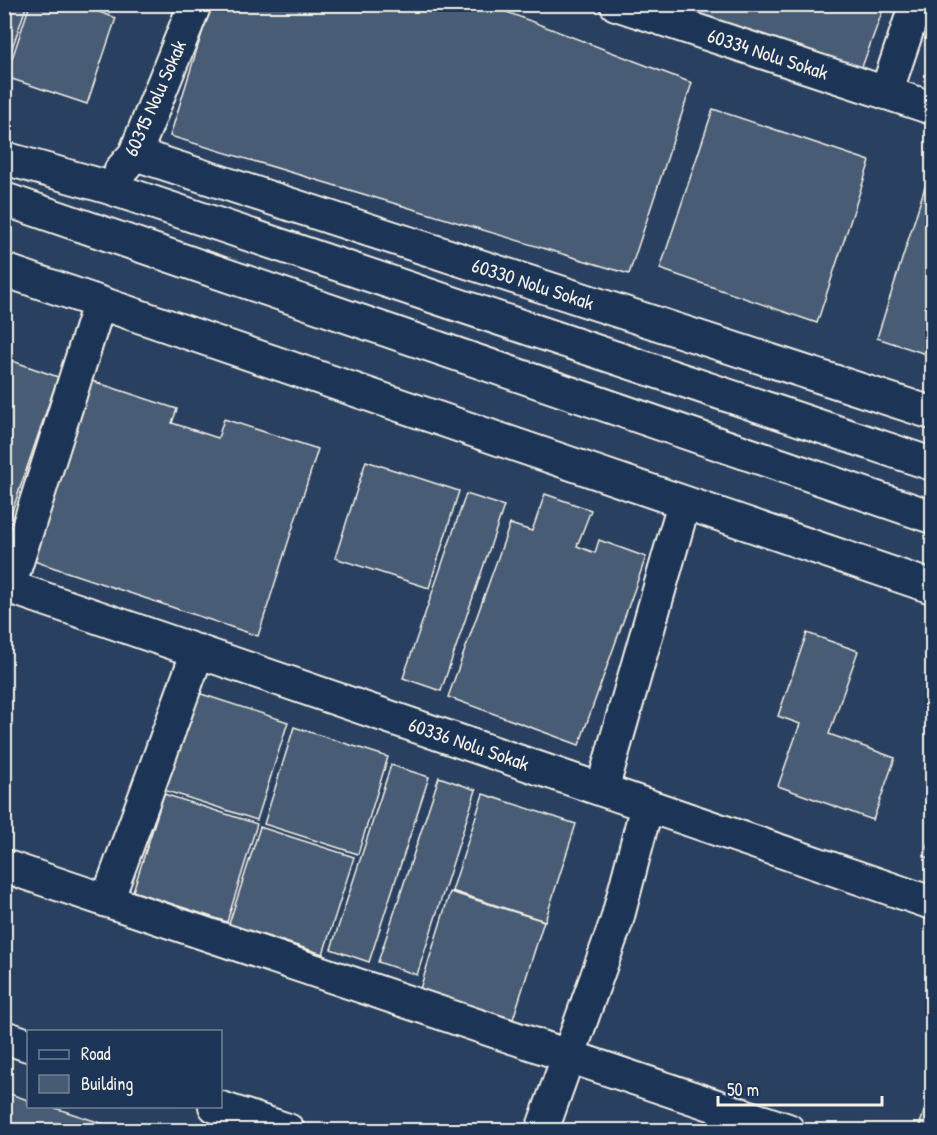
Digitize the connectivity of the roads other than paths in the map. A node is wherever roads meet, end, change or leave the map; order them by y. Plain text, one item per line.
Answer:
1 (195, 4) edge
2 (616, 4) edge
3 (916, 4) edge
4 (886, 93) junction
5 (933, 108) edge
6 (135, 154) junction
7 (4, 158) edge
8 (107, 188) junction
9 (4, 199) edge
10 (4, 270) edge
11 (99, 304) junction
12 (933, 413) edge
13 (933, 464) edge
14 (684, 503) junction
15 (933, 517) edge
16 (7, 586) edge
17 (933, 587) edge
18 (198, 651) junction
19 (602, 790) junction
20 (647, 805) junction
21 (4, 866) edge
22 (107, 901) junction
23 (933, 903) edge
24 (4, 1037) edge
25 (27, 1045) edge
26 (569, 1056) junction
27 (218, 1108) edge
28 (288, 1131) edge
29 (542, 1131) edge
30 (788, 1131) edge

1 - 6 street, 60315 Nolu Sokak
2 - 4 street, 60334 Nolu Sokak
3 - 4 street
4 - 5 street, 60334 Nolu Sokak
6 - 8 street, 60315 Nolu Sokak
6 - 12 street, 60330 Nolu Sokak
7 - 8 street
8 - 13 street
9 - 15 street
10 - 11 street
11 - 14 street
11 - 16 street
14 - 17 street
14 - 19 street
16 - 18 street, 60336 Nolu Sokak
18 - 19 street, 60336 Nolu Sokak
18 - 22 street
19 - 20 street, 60336 Nolu Sokak
20 - 23 street, 60336 Nolu Sokak
20 - 26 street
21 - 22 street
22 - 26 street
24 - 25 street
26 - 29 street
26 - 30 street
27 - 28 street

